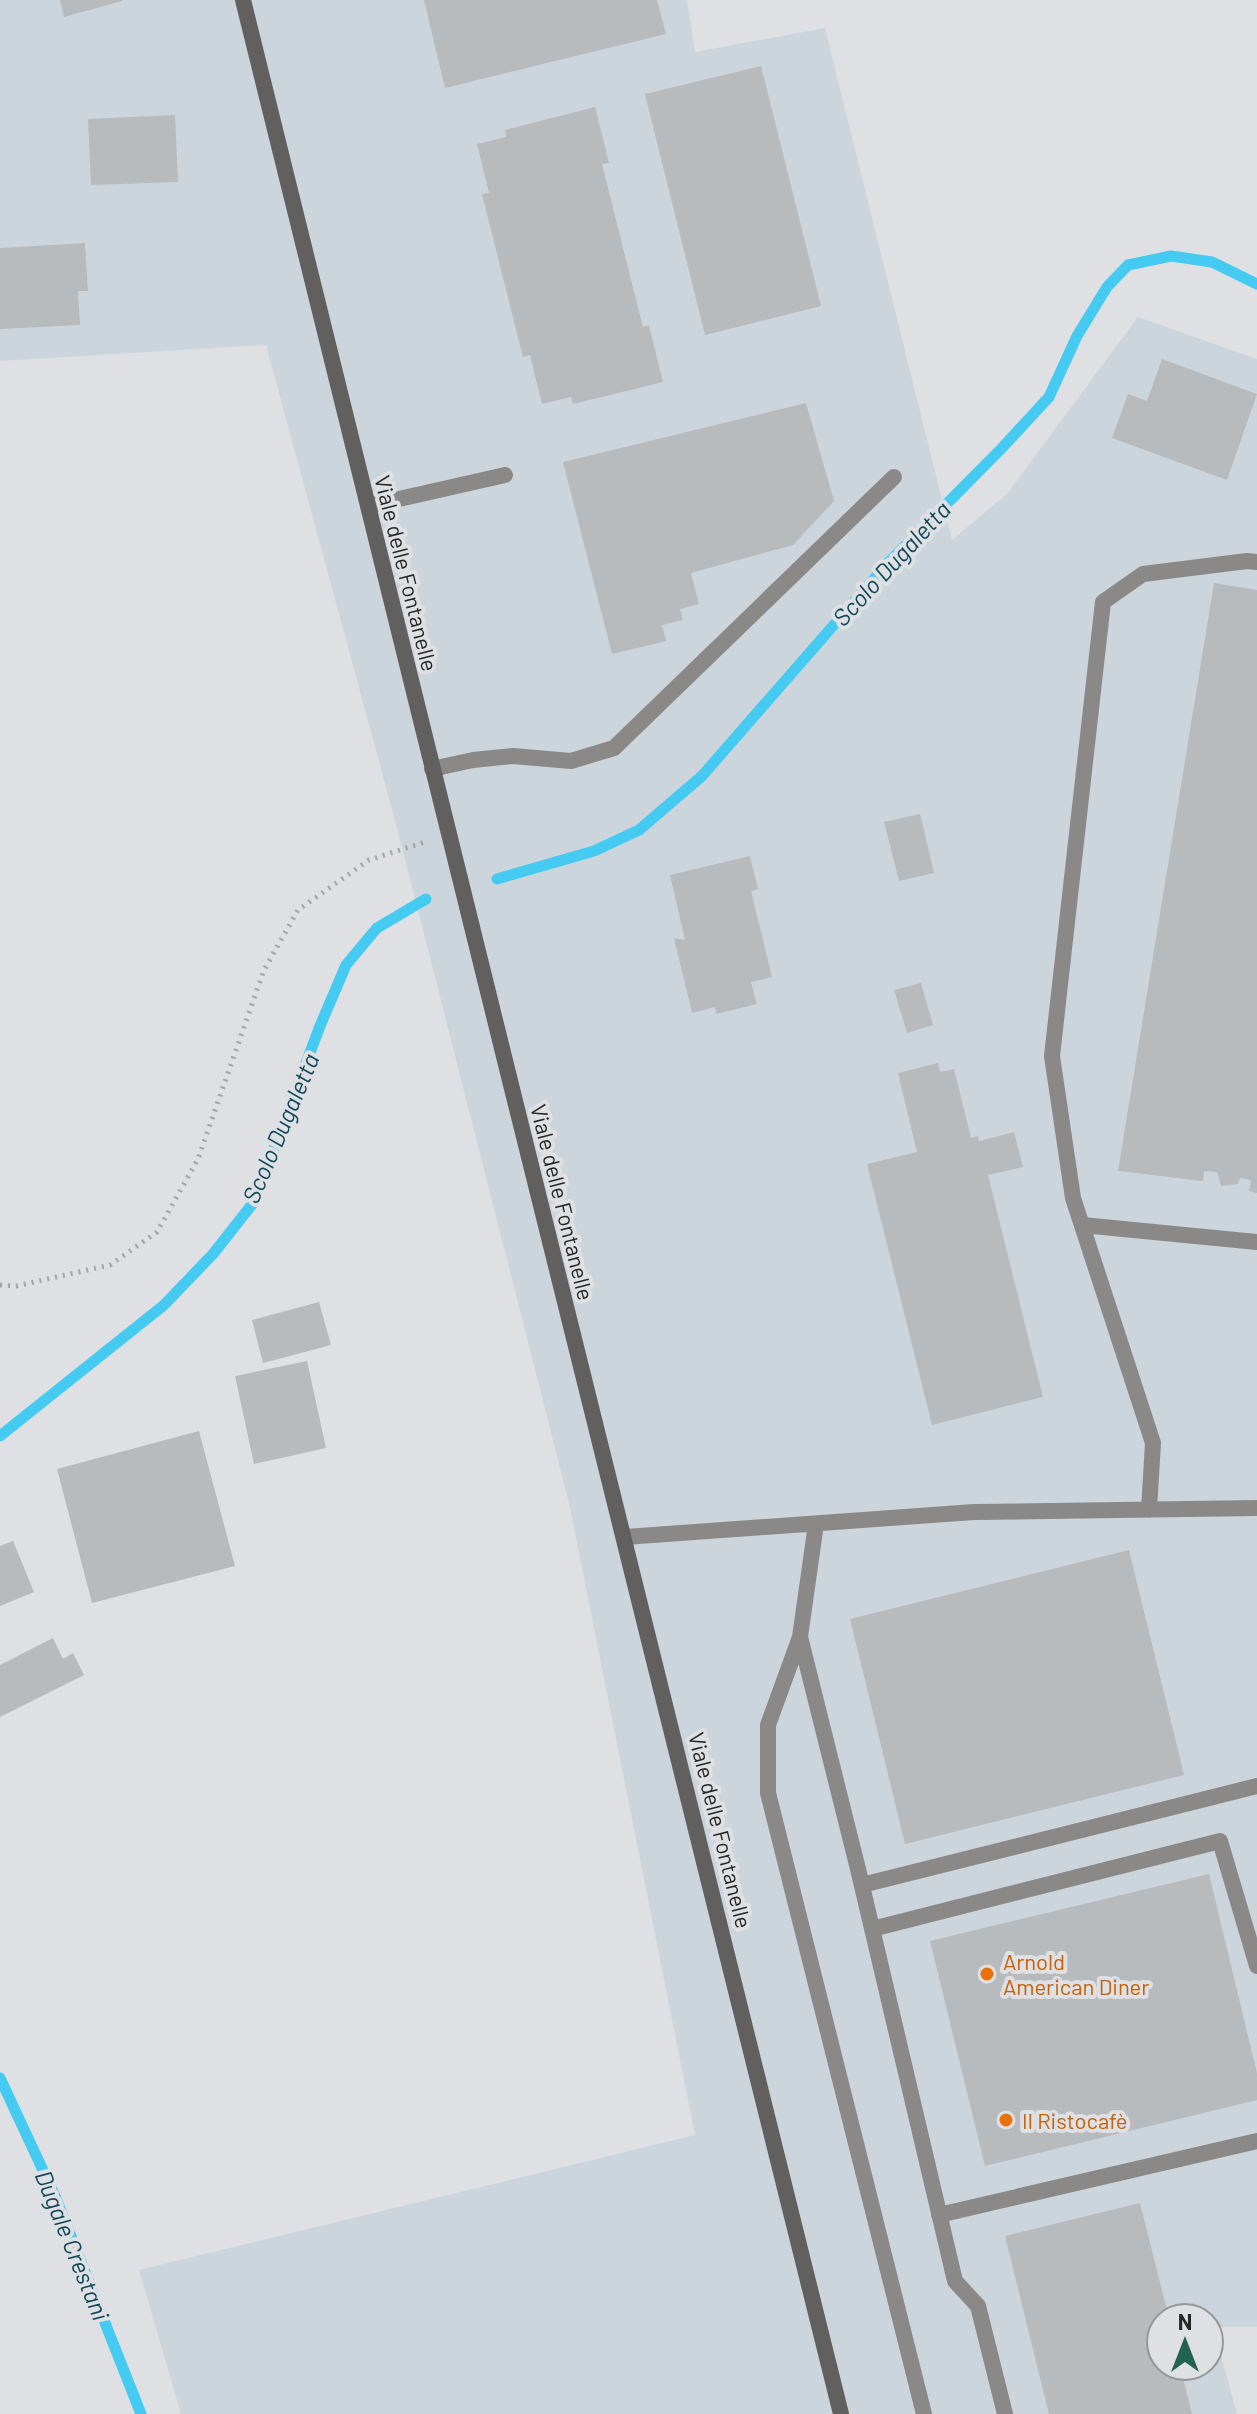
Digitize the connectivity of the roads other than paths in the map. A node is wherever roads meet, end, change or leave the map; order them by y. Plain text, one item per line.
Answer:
1 (243, 0) edge
2 (505, 475) dead end
3 (894, 477) dead end
4 (368, 506) junction
5 (1257, 562) edge
6 (432, 769) junction
7 (1082, 1225) junction
8 (1257, 1242) edge
9 (1257, 1508) edge
10 (1149, 1510) junction
11 (816, 1524) junction
12 (625, 1537) junction
13 (800, 1637) junction
14 (1257, 1786) edge
15 (862, 1885) junction
16 (872, 1929) junction
17 (1257, 1966) edge
18 (1257, 2141) edge
19 (939, 2215) junction
20 (841, 2414) edge
21 (924, 2414) edge
22 (1005, 2414) edge

1 - 4 main road, Viale delle Fontanelle
2 - 4 lane
3 - 6 lane
4 - 6 main road, Viale delle Fontanelle
5 - 7 lane
6 - 12 main road, Viale delle Fontanelle
7 - 8 lane
7 - 10 lane
9 - 10 lane
10 - 11 lane
11 - 12 lane
11 - 13 lane
12 - 20 main road, Viale delle Fontanelle
13 - 15 lane
13 - 21 lane
14 - 15 lane
15 - 16 lane
16 - 17 lane
16 - 19 lane
18 - 19 lane
19 - 22 lane

